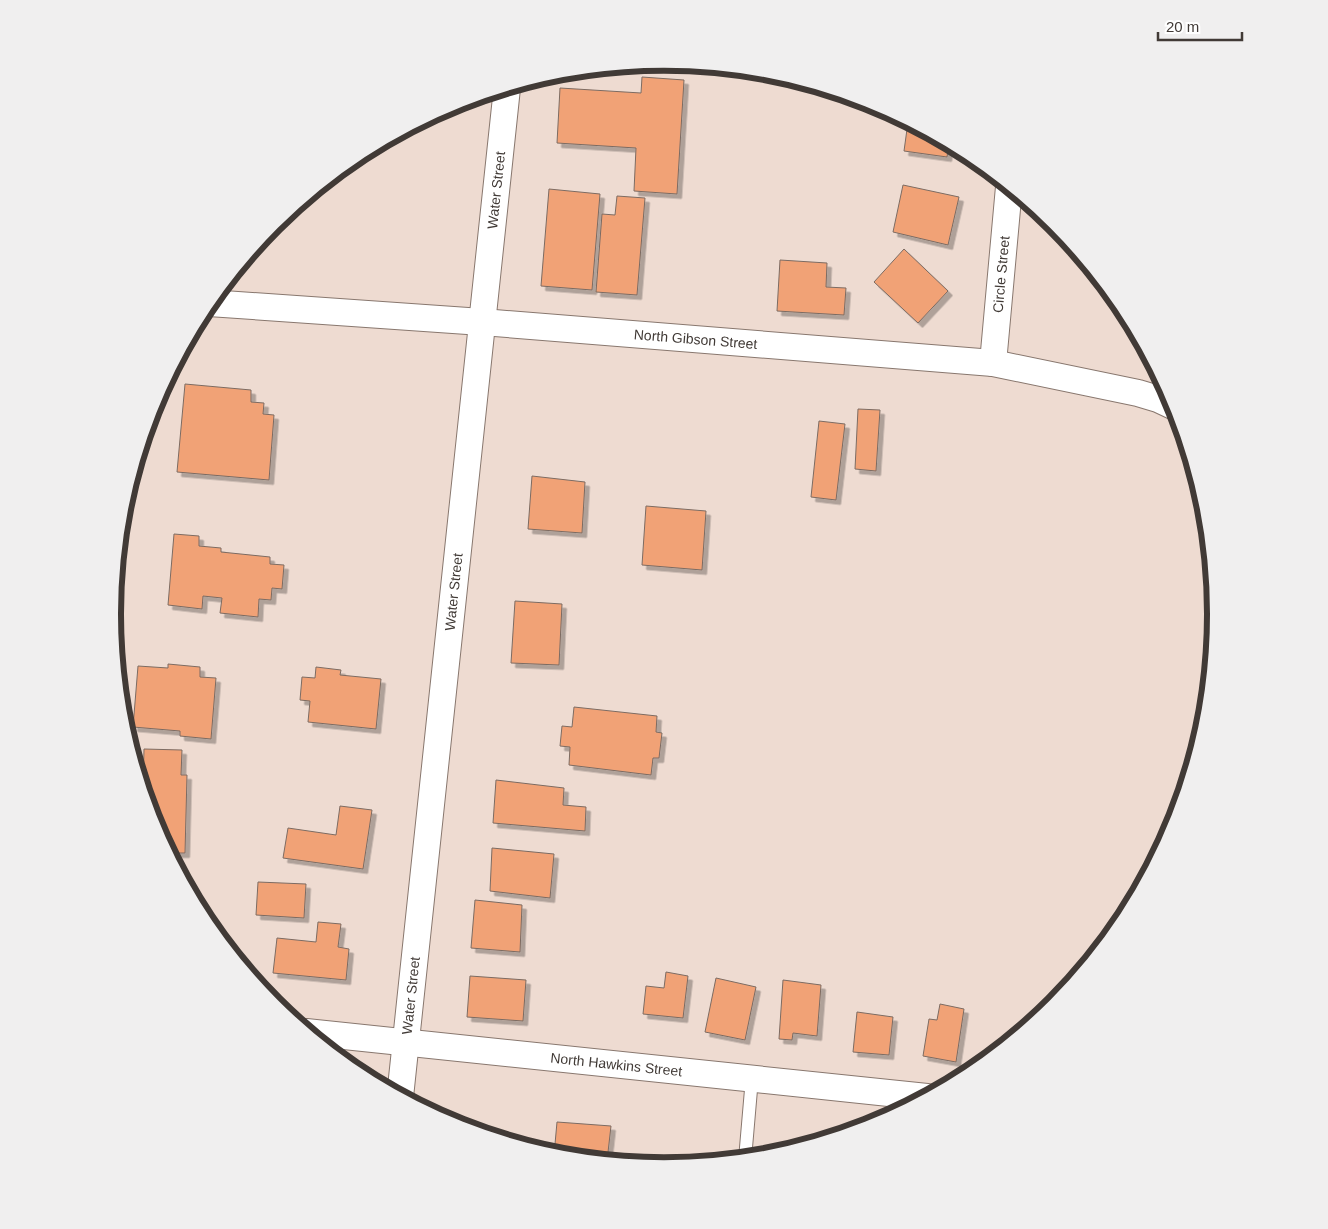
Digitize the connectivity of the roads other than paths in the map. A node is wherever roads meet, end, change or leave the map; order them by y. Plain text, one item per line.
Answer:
1 (505, 95) edge
2 (1008, 195) edge
3 (219, 304) edge
4 (482, 322) junction
5 (993, 363) junction
6 (1164, 402) edge
7 (318, 1033) edge
8 (405, 1041) junction
9 (752, 1078) junction
10 (401, 1090) edge
11 (916, 1096) edge
12 (746, 1151) edge

1 - 4 street, Water Street
2 - 5 street, Circle Street
3 - 4 street, North Gibson Street
4 - 5 street, North Gibson Street
4 - 8 street, Water Street
5 - 6 street, North Gibson Street
7 - 8 street, North Hawkins Street
8 - 9 street, North Hawkins Street
8 - 10 street, Water Street
9 - 11 street, North Hawkins Street
9 - 12 lane

